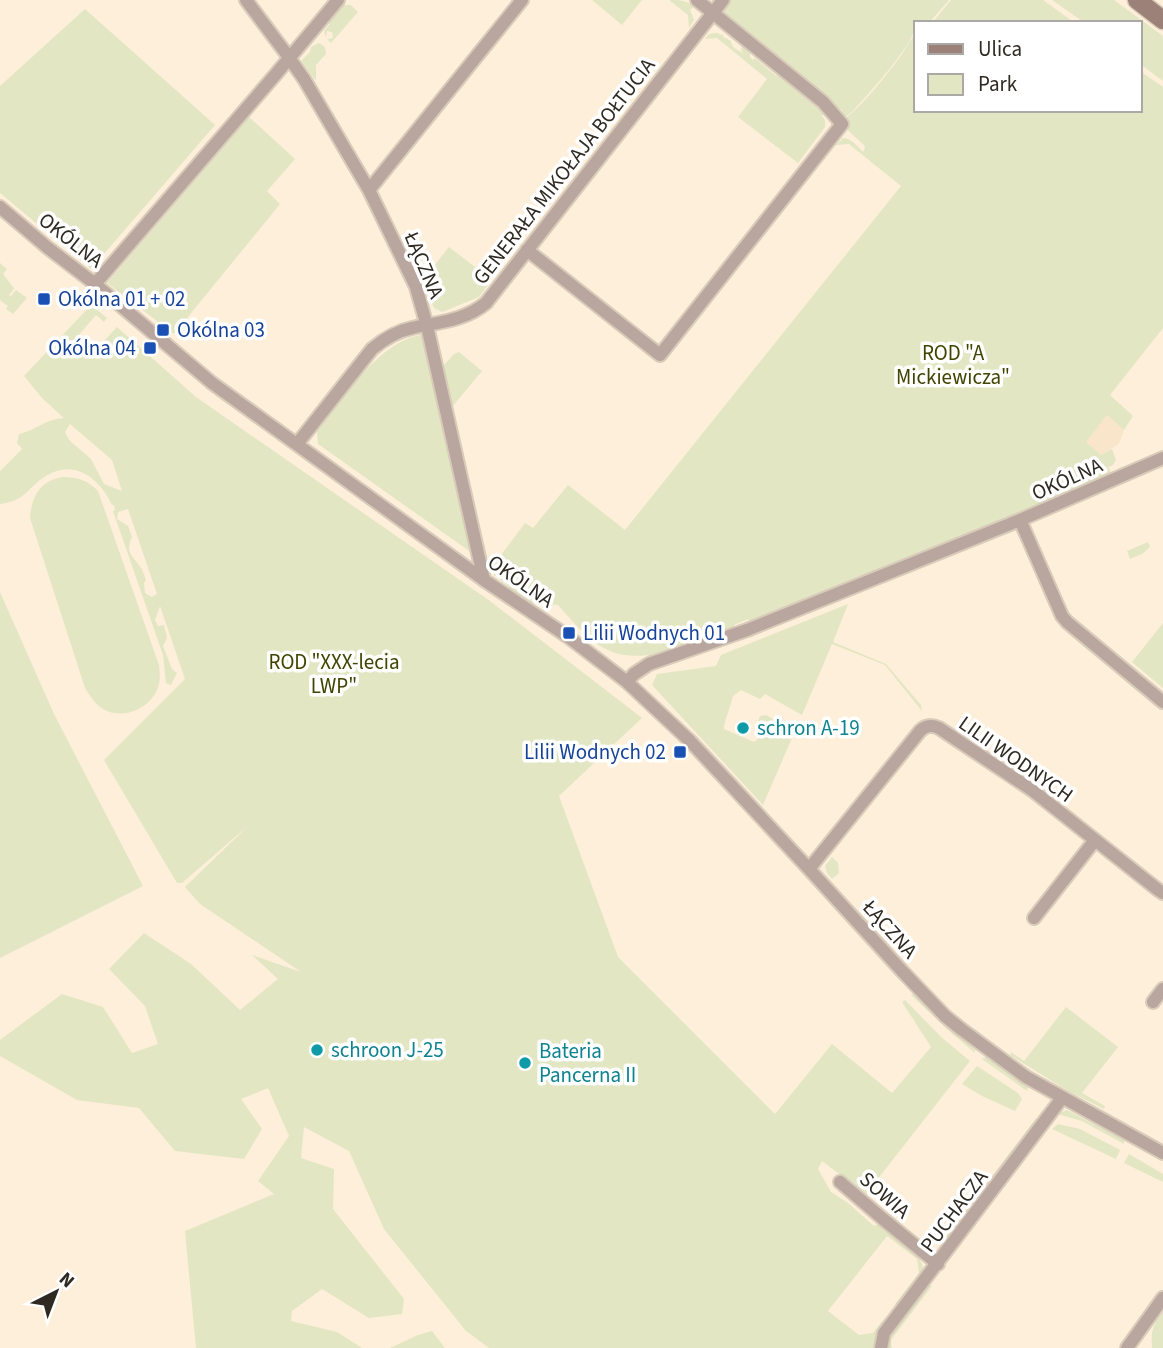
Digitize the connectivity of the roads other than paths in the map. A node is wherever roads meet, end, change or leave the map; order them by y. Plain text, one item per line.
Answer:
1 (246, 0) edge
2 (338, 0) edge
3 (522, 0) edge
4 (697, 0) edge
5 (723, 0) edge
6 (1136, 0) edge
7 (713, 13) junction
8 (1163, 20) edge
9 (289, 58) junction
10 (369, 190) junction
11 (0, 207) edge
12 (527, 250) junction
13 (95, 284) junction
14 (427, 326) junction
15 (297, 444) junction
16 (1163, 458) edge
17 (1020, 520) junction
18 (484, 580) junction
19 (627, 682) junction
20 (1163, 702) edge
21 (1095, 840) junction
22 (809, 869) junction
23 (1163, 893) edge
24 (1034, 919) dead end
25 (1163, 989) edge
26 (1153, 1002) dead end
27 (1062, 1098) junction
28 (1163, 1153) edge
29 (840, 1182) dead end
30 (937, 1264) junction
31 (1163, 1298) edge
32 (881, 1348) edge
33 (1127, 1348) edge

1 - 9 street, ŁĄCZNA
2 - 9 street
3 - 10 street
4 - 7 street
5 - 7 street, GENERAŁA MIKOŁAJA BOŁTUCIA
6 - 8 main road
7 - 12 street, GENERAŁA MIKOŁAJA BOŁTUCIA
7 - 12 street
9 - 10 street, ŁĄCZNA
9 - 13 street
10 - 14 street, ŁĄCZNA
11 - 13 street, OKÓLNA
12 - 14 street, GENERAŁA MIKOŁAJA BOŁTUCIA
13 - 15 street, OKÓLNA
14 - 15 street, GENERAŁA MIKOŁAJA BOŁTUCIA
14 - 18 street, ŁĄCZNA
15 - 18 street, OKÓLNA
16 - 17 street, OKÓLNA
17 - 19 street, OKÓLNA
17 - 20 street
18 - 19 street, OKÓLNA
19 - 22 street, ŁĄCZNA
21 - 22 street, LILII WODNYCH
21 - 23 street, LILII WODNYCH
21 - 24 street
22 - 27 street, ŁĄCZNA
25 - 26 street
27 - 28 street, ŁĄCZNA
27 - 30 street, PUCHACZA
29 - 30 street, SOWIA
30 - 32 street, PUCHACZA
31 - 33 street

